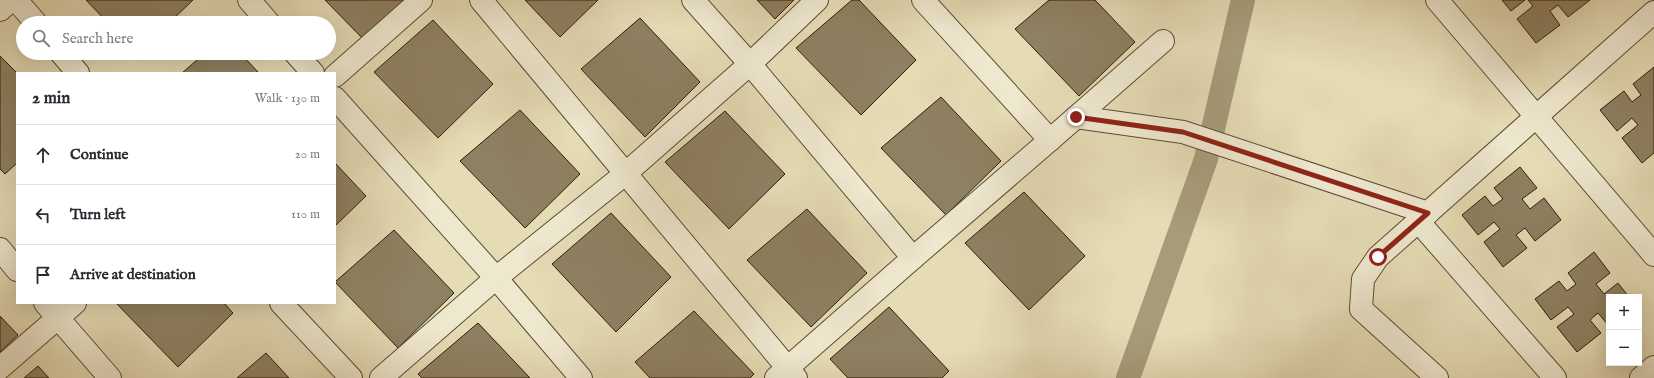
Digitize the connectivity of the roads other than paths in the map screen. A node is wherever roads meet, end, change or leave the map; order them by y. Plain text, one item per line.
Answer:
1 (11, 0) edge
2 (16, 0) edge
3 (249, 0) edge
4 (421, 0) edge
5 (481, 0) edge
6 (693, 0) edge
7 (817, 0) edge
8 (923, 0) edge
9 (1437, 0) edge
10 (0, 10) edge
11 (1654, 12) edge
12 (30, 16) edge
13 (263, 16) edge
14 (1163, 41) dead end
15 (67, 60) edge
16 (301, 60) edge
17 (750, 64) junction
18 (77, 72) edge
19 (312, 72) edge
20 (336, 75) edge
21 (336, 99) edge
22 (1076, 117) junction
23 (1536, 117) junction
24 (1050, 140) junction
25 (625, 174) junction
26 (1423, 217) junction
27 (0, 249) edge
28 (1654, 255) edge
29 (913, 258) junction
30 (16, 269) edge
31 (496, 278) junction
32 (72, 304) edge
33 (282, 304) edge
34 (51, 311) edge
35 (1654, 367) edge
36 (0, 368) edge
37 (786, 375) edge
38 (110, 378) edge
39 (351, 378) edge
40 (382, 378) edge
41 (581, 378) edge
42 (1437, 378) edge
43 (1555, 378) edge
44 (1641, 378) edge

1 - 10 street
2 - 12 street
3 - 13 street
4 - 20 street
5 - 25 street
6 - 17 street
7 - 17 street
8 - 24 street
9 - 23 street
11 - 23 street
14 - 22 street
15 - 18 street
16 - 19 street
17 - 25 street
17 - 29 street
21 - 31 street
22 - 24 street
22 - 26 street
23 - 26 street
23 - 28 street
24 - 29 street
25 - 31 street
25 - 37 street
26 - 42 street
26 - 43 street
27 - 30 street
29 - 37 street
31 - 40 street
31 - 41 street
32 - 34 street
33 - 39 street
34 - 36 street
34 - 38 street
35 - 44 street

